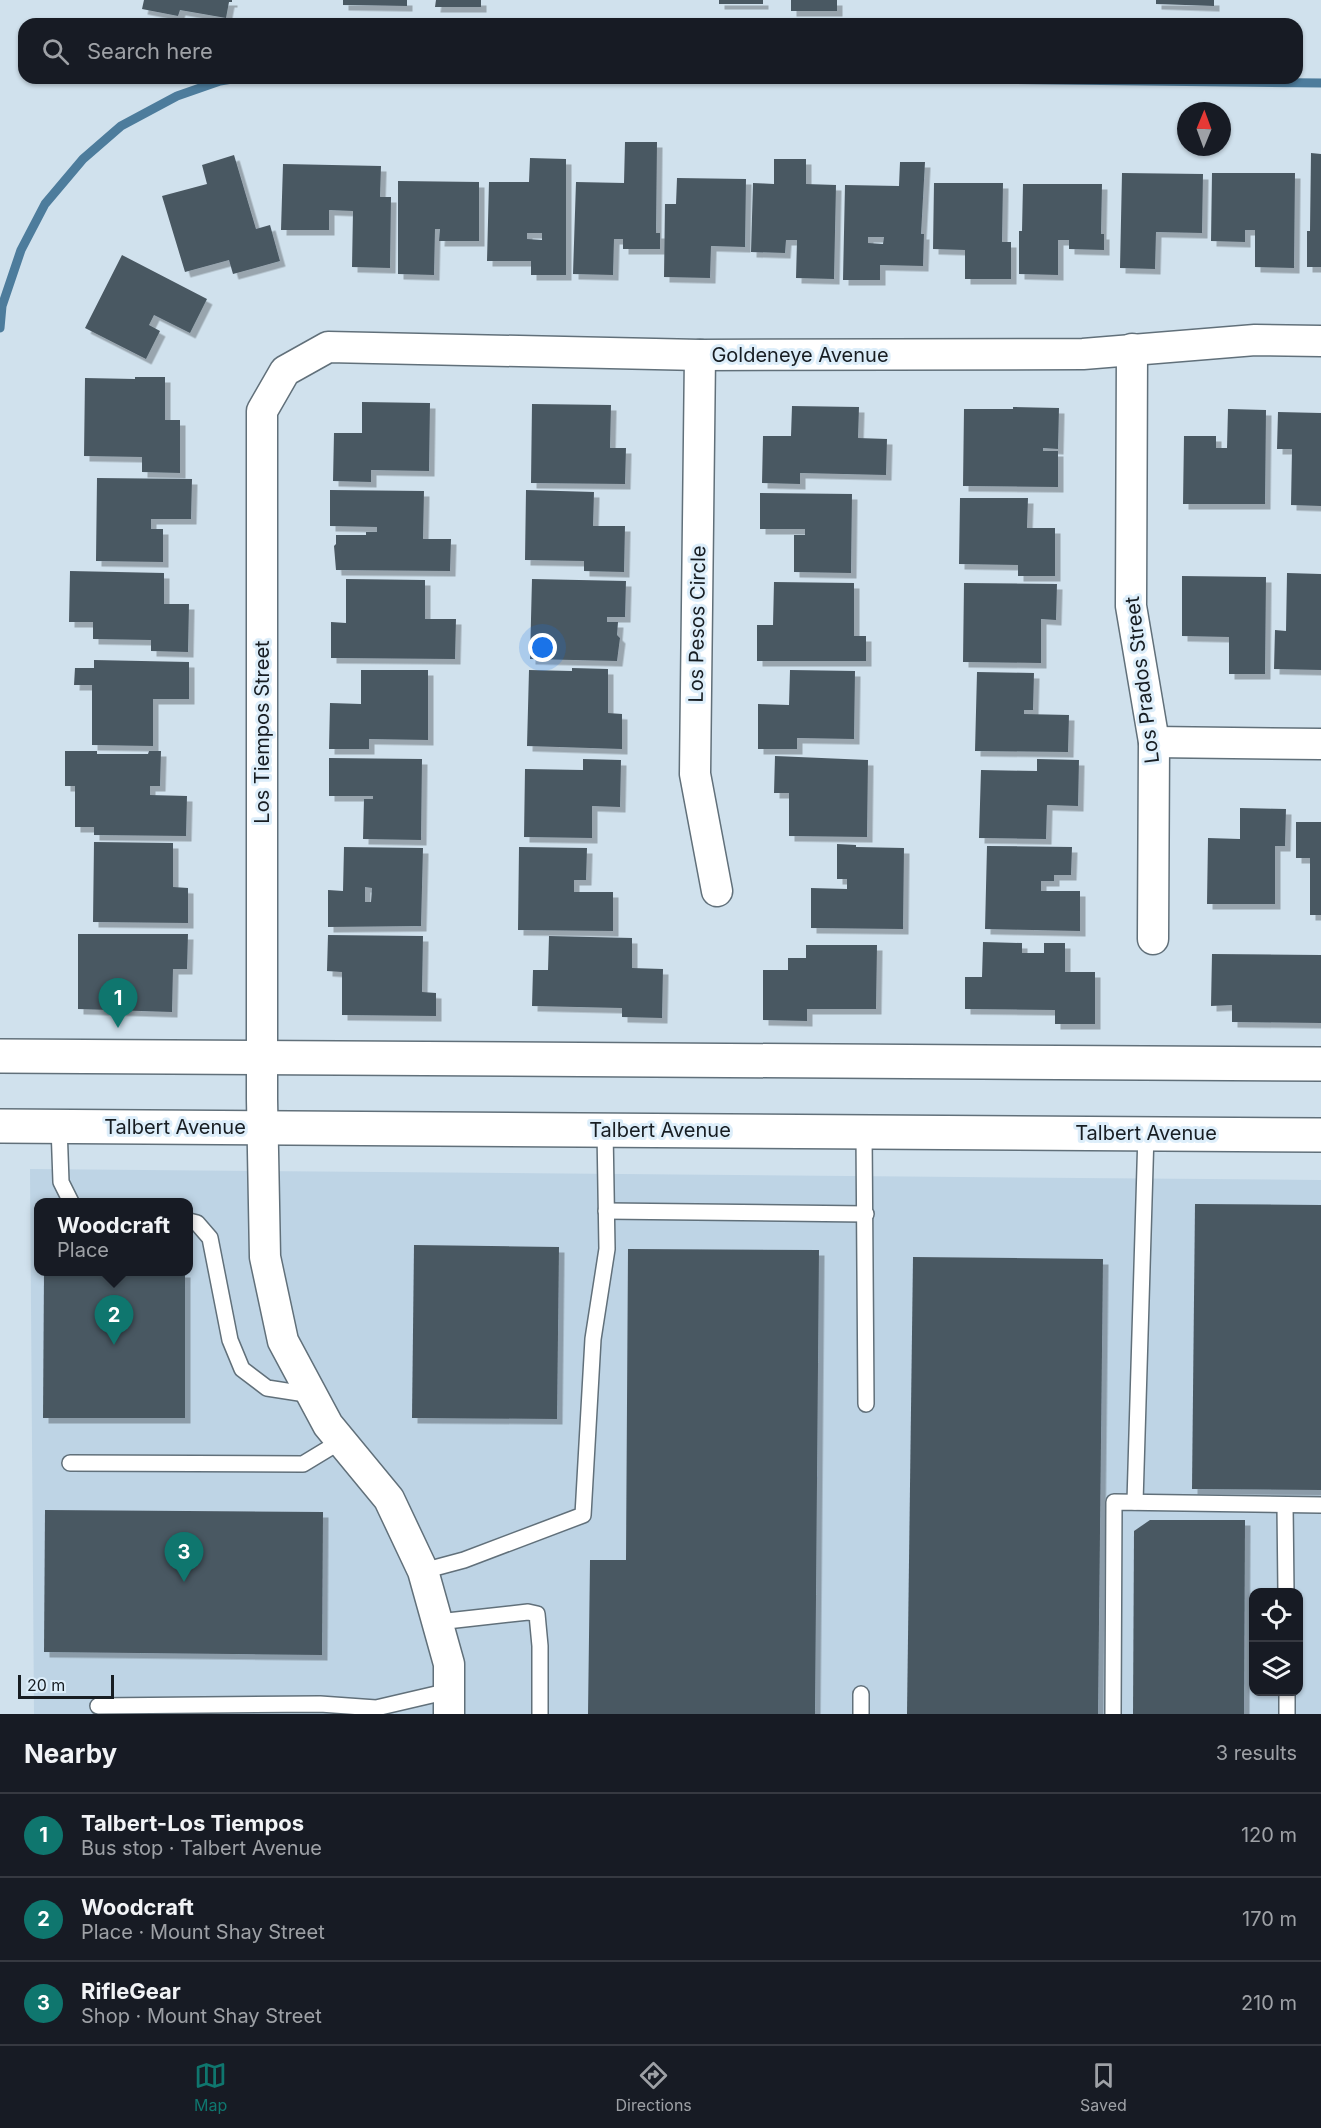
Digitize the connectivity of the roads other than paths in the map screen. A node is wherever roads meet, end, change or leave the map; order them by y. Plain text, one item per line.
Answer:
1 (1321, 341) edge
2 (1132, 349) junction
3 (700, 356) junction
4 (285, 371) joint
5 (1154, 742) junction
6 (1321, 744) edge
7 (717, 891) dead end
8 (1153, 939) dead end
9 (0, 1056) edge
10 (262, 1058) junction
11 (1321, 1064) edge
12 (263, 1113) junction
13 (0, 1126) edge
14 (59, 1126) junction
15 (605, 1130) junction
16 (864, 1132) junction
17 (1146, 1133) junction
18 (1321, 1135) edge
19 (69, 1198) edge
20 (606, 1211) junction
21 (866, 1214) junction
22 (193, 1222) edge
23 (312, 1395) junction
24 (866, 1404) dead end
25 (341, 1441) junction
26 (70, 1463) dead end
27 (1136, 1502) junction
28 (1285, 1505) junction
29 (1321, 1505) edge
30 (423, 1571) junction
31 (1286, 1588) edge
32 (438, 1622) junction
33 (861, 1694) dead end
34 (1287, 1696) edge
35 (449, 1702) edge
36 (98, 1706) dead end
37 (540, 1714) edge
38 (861, 1714) edge
39 (1113, 1714) edge
40 (1287, 1714) edge

1 - 2 street, Goldeneye Avenue
2 - 3 street, Goldeneye Avenue
2 - 5 street, Los Prados Street
3 - 4 street, Goldeneye Avenue
3 - 7 street, Los Pesos Circle
4 - 10 street, Los Tiempos Street
5 - 6 street
5 - 8 street, Los Prados Street
9 - 10 main road
10 - 11 main road
10 - 12 street, Los Tiempos Street
12 - 14 main road, Talbert Avenue
12 - 15 main road, Talbert Avenue
12 - 23 street, Los Tiempos Street
13 - 14 main road, Talbert Avenue
14 - 19 lane
15 - 16 main road, Talbert Avenue
15 - 20 lane
16 - 17 main road, Talbert Avenue
16 - 21 lane
17 - 18 main road, Talbert Avenue
17 - 27 lane
20 - 21 lane
20 - 30 lane
21 - 24 lane
22 - 23 lane
23 - 25 street, Los Tiempos Street
25 - 26 lane
25 - 30 street, Los Tiempos Street
27 - 28 lane
27 - 39 lane
28 - 29 lane
28 - 31 lane
30 - 32 street, Los Tiempos Street
32 - 35 street, Los Tiempos Street
32 - 37 lane
33 - 38 lane
34 - 40 lane
35 - 36 lane

